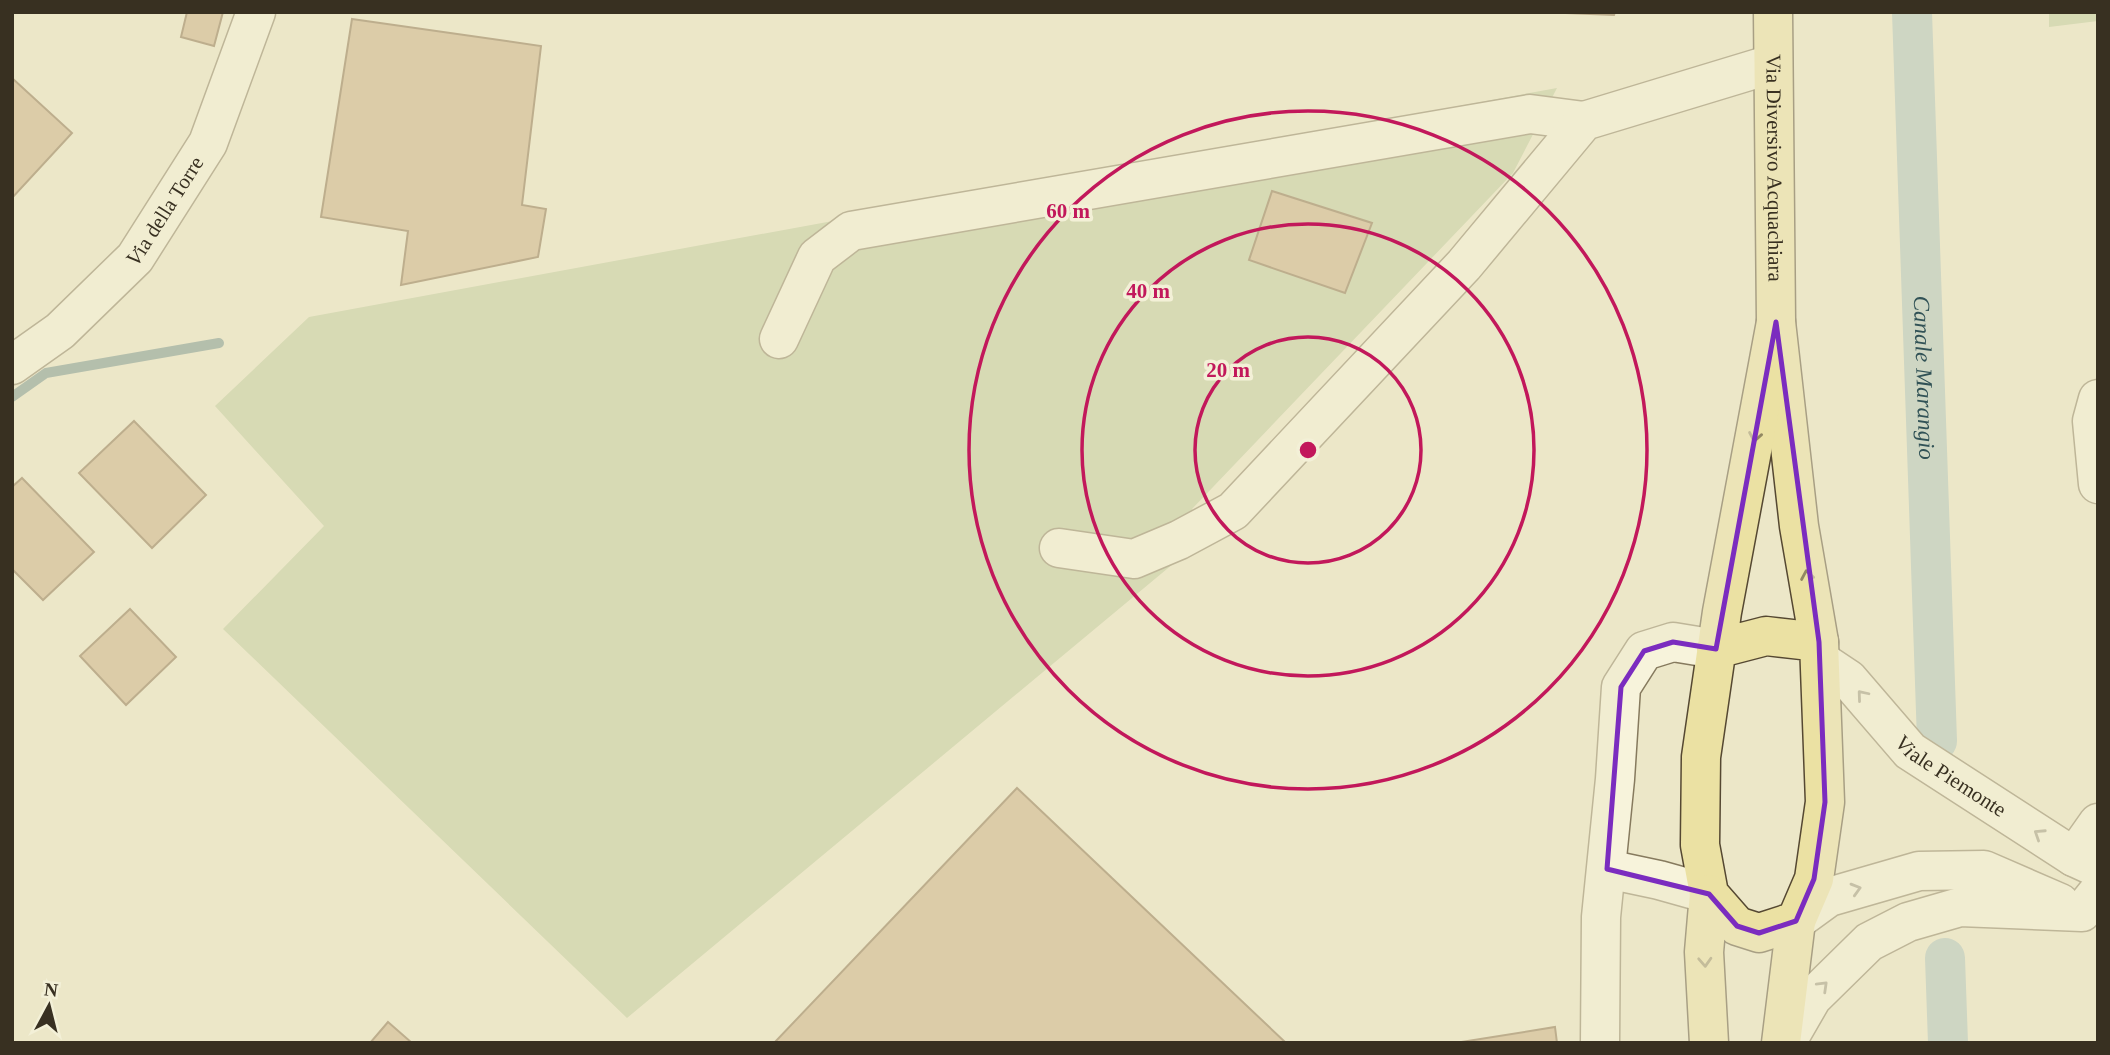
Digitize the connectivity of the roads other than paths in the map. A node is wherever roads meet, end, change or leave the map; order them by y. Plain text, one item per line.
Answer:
1 (256, 12) edge
2 (1773, 12) edge
3 (1772, 64) junction
4 (1584, 121) junction
5 (1776, 322) junction
6 (779, 339) dead end
7 (12, 365) edge
8 (2098, 399) edge
9 (2098, 484) edge
10 (1059, 548) dead end
11 (1716, 649) junction
12 (1820, 652) junction
13 (2098, 823) edge
14 (2086, 863) edge
15 (1607, 869) junction
16 (1709, 894) junction
17 (2092, 908) edge
18 (1796, 921) junction
19 (1600, 1043) edge
20 (1709, 1043) edge
21 (1783, 1043) edge

1 - 7 street, Via della Torre
2 - 3 main road, Via Diversivo Acquachiara
3 - 4 street
3 - 5 main road, Via Diversivo Acquachiara
4 - 6 street
4 - 10 street
5 -> 11 main road
12 -> 5 main road
8 - 9 street
11 - 12 main road
11 - 15 street
11 - 16 main road
14 -> 12 street, Viale Piemonte
12 - 18 main road
13 - 14 street
15 - 16 street
15 - 19 street
16 - 18 main road
16 -> 20 main road
18 -> 17 street
21 -> 17 street
18 - 21 main road

